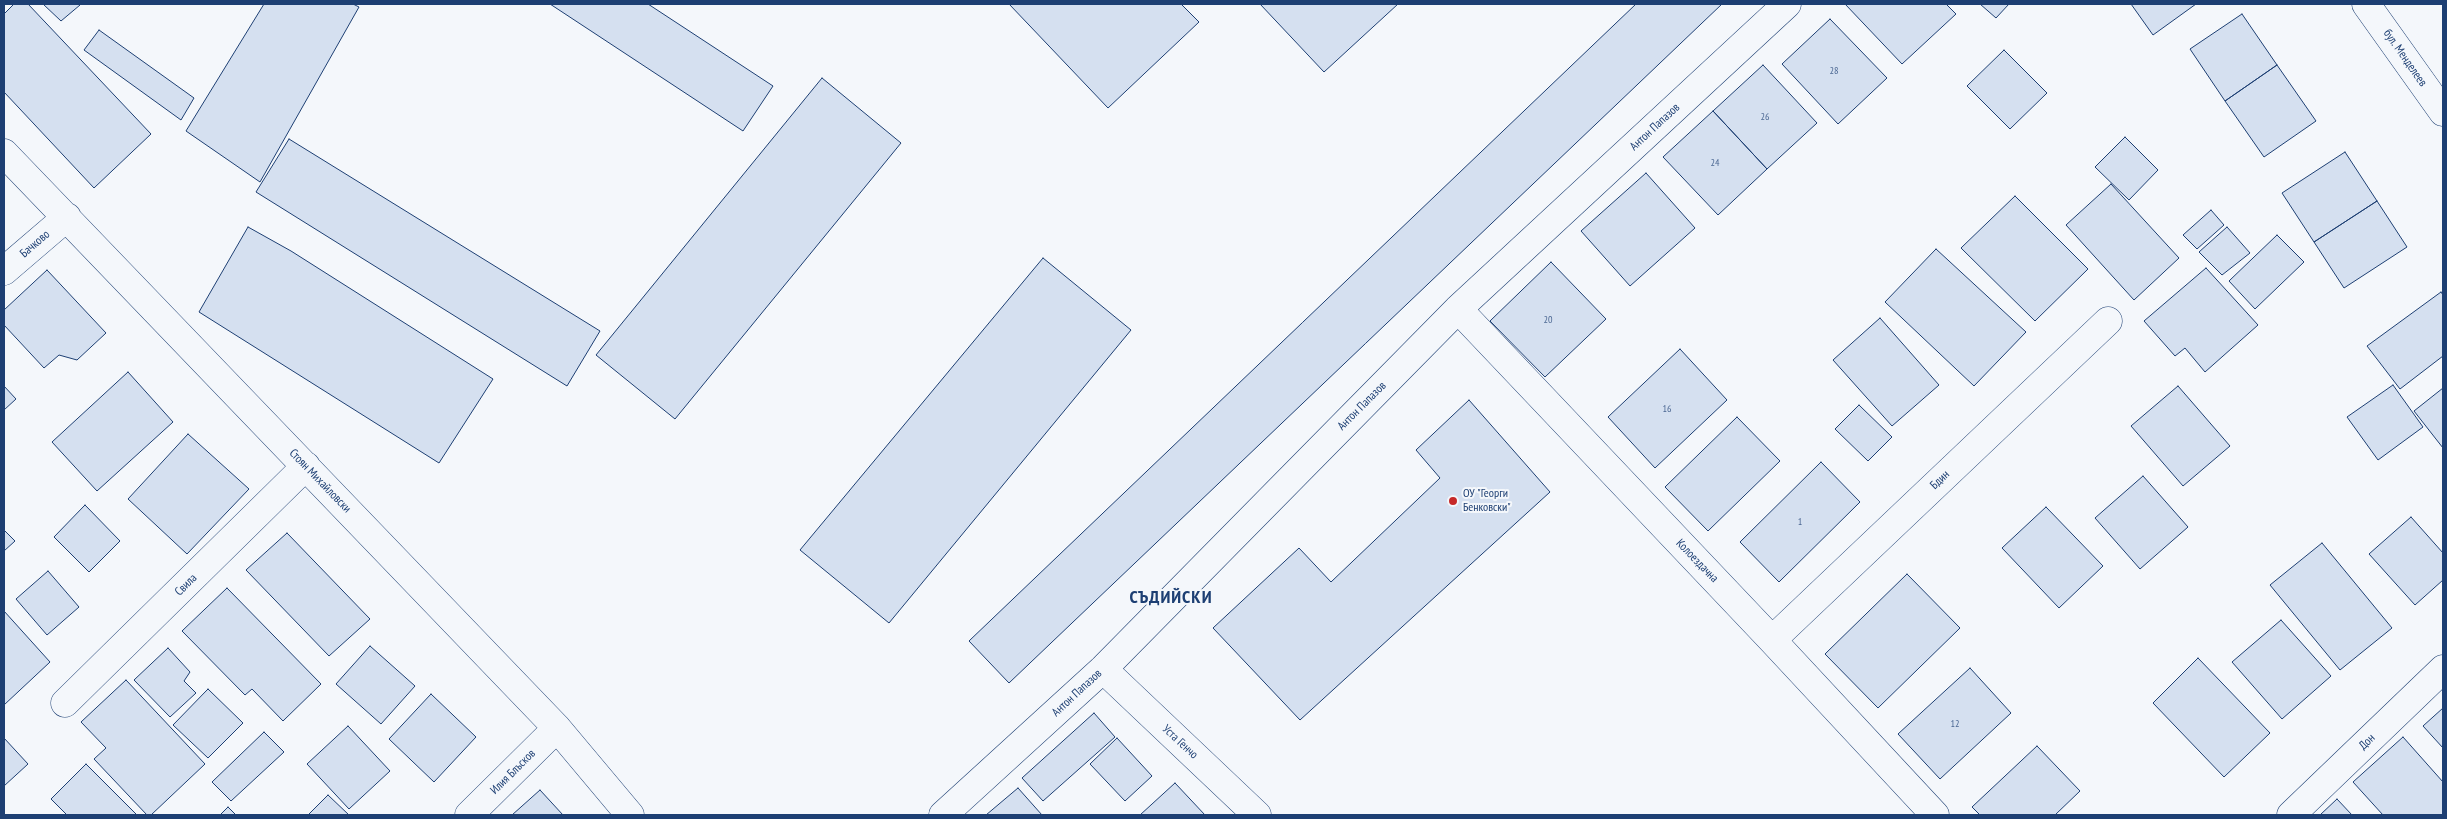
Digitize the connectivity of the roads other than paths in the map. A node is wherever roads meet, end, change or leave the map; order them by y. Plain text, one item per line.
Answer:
1 (1788, 4) edge
2 (2366, 4) edge
3 (2443, 112) edge
4 (4, 153) edge
5 (67, 217) junction
6 (4, 271) edge
7 (1458, 310) junction
8 (2108, 321) dead end
9 (306, 466) junction
10 (1772, 640) junction
11 (1103, 669) junction
12 (2443, 669) edge
13 (65, 703) dead end
14 (557, 728) junction
15 (469, 815) edge
16 (630, 815) edge
17 (944, 815) edge
18 (1258, 815) edge
19 (1935, 815) edge
20 (2291, 815) edge

1 - 7 street, Антон Папазов
2 - 3 street, бул. Менделеев
4 - 5 street, Стоян Михайловски
5 - 6 street, Бачково
5 - 9 street, Стоян Михайловски
7 - 10 street, Колоездачна
7 - 11 street, Антон Папазов
8 - 10 street, Бдин
9 - 13 street, Свила
9 - 14 street, Стоян Михайловски
10 - 19 street, Колоездачна
11 - 17 street, Антон Папазов
11 - 18 street, Уста Генчо
12 - 20 street, Дон
14 - 15 street, Илия Блъсков
14 - 16 street, Стоян Михайловски

